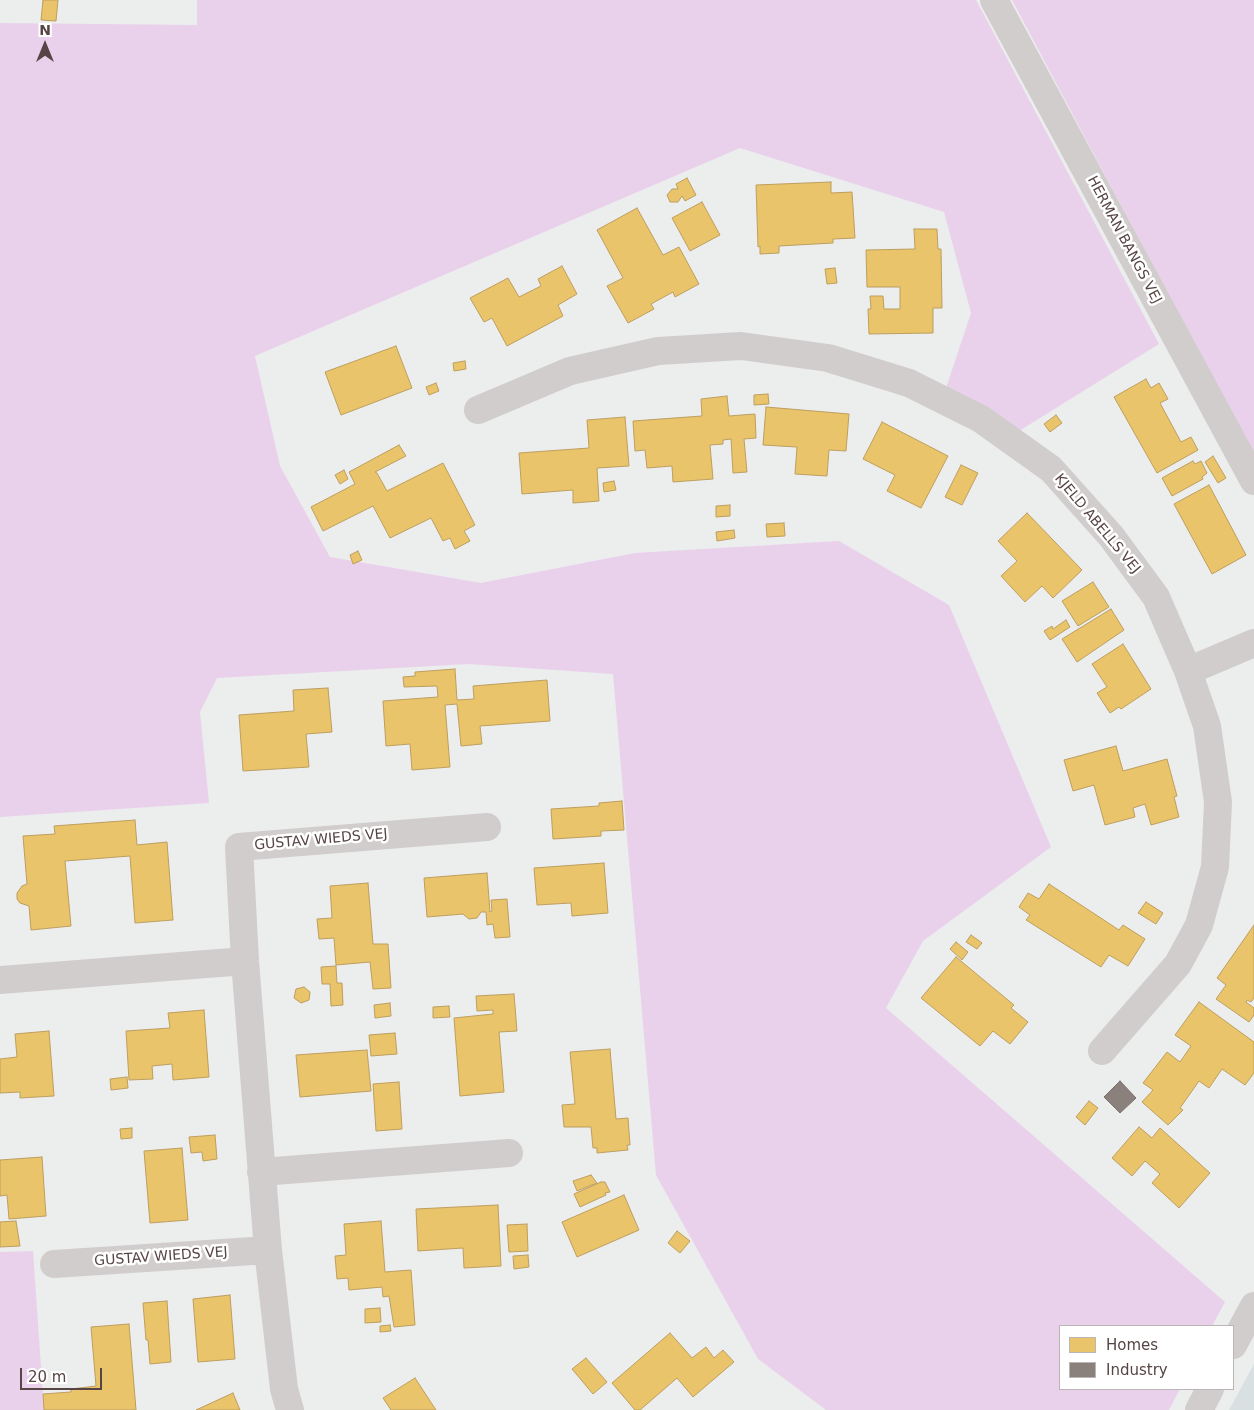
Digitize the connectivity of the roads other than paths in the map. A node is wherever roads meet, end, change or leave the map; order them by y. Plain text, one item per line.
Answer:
1 (994, 0) edge
2 (478, 410) dead end
3 (1254, 481) edge
4 (1254, 643) edge
5 (1188, 671) junction
6 (487, 827) dead end
7 (245, 961) junction
8 (0, 980) edge
9 (1102, 1051) dead end
10 (509, 1153) dead end
11 (261, 1172) junction
12 (268, 1250) junction
13 (54, 1264) dead end
14 (1254, 1306) edge
15 (1234, 1343) edge
16 (1209, 1390) edge
17 (290, 1410) edge
18 (1199, 1410) edge

1 - 3 street, HERMAN BANGS VEJ
2 - 5 street, KJELD ABELLS VEJ
4 - 5 street
5 - 9 street, KJELD ABELLS VEJ
6 - 7 street, GUSTAV WIEDS VEJ
7 - 8 street
7 - 11 street, GUSTAV WIEDS VEJ
10 - 11 street
11 - 12 street, GUSTAV WIEDS VEJ
12 - 13 street, GUSTAV WIEDS VEJ
12 - 17 street, GUSTAV WIEDS VEJ
14 - 15 street
16 - 18 street

